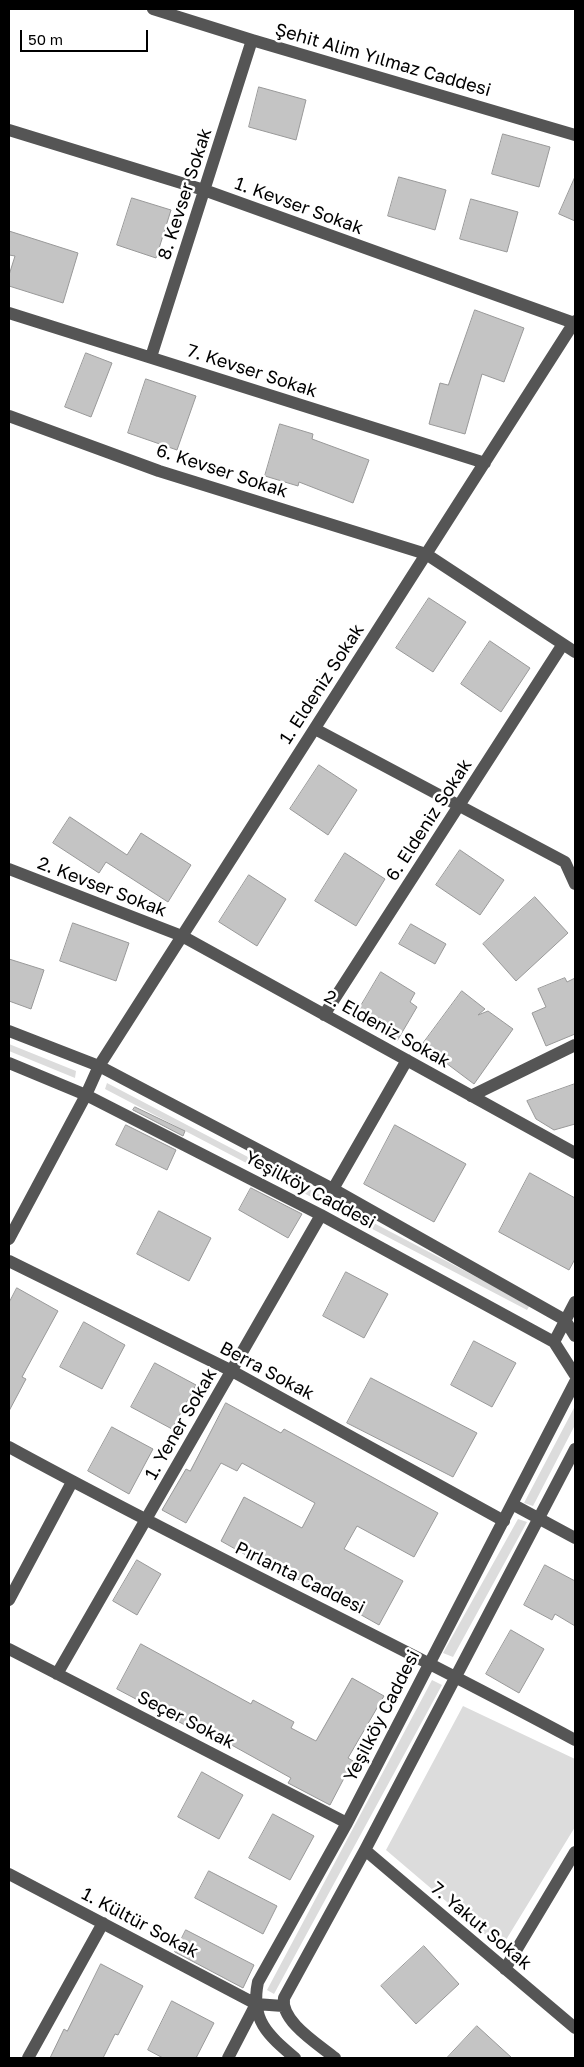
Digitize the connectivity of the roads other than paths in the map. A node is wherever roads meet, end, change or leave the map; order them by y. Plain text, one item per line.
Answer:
1 (157, 10) edge
2 (252, 40) junction
3 (9, 130) edge
4 (575, 135) edge
5 (204, 190) junction
6 (9, 312) edge
7 (575, 322) edge
8 (151, 357) junction
9 (9, 416) edge
10 (484, 463) junction
11 (426, 554) junction
12 (563, 644) junction
13 (575, 652) edge
14 (315, 729) junction
15 (459, 806) junction
16 (9, 869) edge
17 (575, 884) edge
18 (182, 936) junction
19 (324, 1015) junction
20 (9, 1031) edge
21 (575, 1045) edge
22 (407, 1060) junction
23 (9, 1064) edge
24 (99, 1066) junction
25 (86, 1095) junction
26 (471, 1096) junction
27 (575, 1153) edge
28 (333, 1189) junction
29 (321, 1215) junction
30 (9, 1238) edge
31 (9, 1260) edge
32 (575, 1302) edge
33 (565, 1320) junction
34 (575, 1336) edge
35 (554, 1342) junction
36 (232, 1371) junction
37 (575, 1375) edge
38 (575, 1382) edge
39 (9, 1447) edge
40 (575, 1449) edge
41 (72, 1482) junction
42 (512, 1504) junction
43 (540, 1519) junction
44 (146, 1520) junction
45 (504, 1521) junction
46 (575, 1538) edge
47 (9, 1600) edge
48 (9, 1649) edge
49 (430, 1662) junction
50 (57, 1674) junction
51 (457, 1676) junction
52 (575, 1740) edge
53 (347, 1823) junction
54 (365, 1850) junction
55 (575, 1852) edge
56 (9, 1874) edge
57 (102, 1923) junction
58 (505, 1969) junction
59 (256, 2004) junction
60 (283, 2006) junction
61 (575, 2028) edge
62 (28, 2058) edge
63 (228, 2058) edge
64 (296, 2058) edge
65 (334, 2058) edge

1 - 2 street, Şehit Alim Yılmaz Caddesi
2 - 4 street, Şehit Alim Yılmaz Caddesi
2 - 5 street, 8. Kevser Sokak
3 - 5 street, 1. Kevser Sokak
5 - 7 street, 1. Kevser Sokak
5 - 8 street, 8. Kevser Sokak
6 - 8 street, 7. Kevser Sokak
7 - 10 street, 1. Eldeniz Sokak
8 - 10 street, 7. Kevser Sokak
9 - 11 street, 6. Kevser Sokak
10 - 11 street, 1. Eldeniz Sokak
11 - 12 street, 6. Kevser Sokak
11 - 14 street, 1. Eldeniz Sokak
12 - 13 street, 6. Kevser Sokak
12 - 15 street, 6. Eldeniz Sokak
14 - 15 street
14 - 18 street, 1. Eldeniz Sokak
15 - 17 street
15 - 19 street, 6. Eldeniz Sokak
16 - 18 street, 2. Kevser Sokak
18 - 19 street, 2. Eldeniz Sokak
18 - 24 street, 1. Eldeniz Sokak
19 - 22 street, 2. Eldeniz Sokak
20 - 24 street, Yeşilköy Caddesi
21 - 26 street
22 - 26 street, 2. Eldeniz Sokak
22 - 28 street
23 - 25 street, Yeşilköy Caddesi
24 - 25 street, 1. Eldeniz Sokak
24 - 28 street, Yeşilköy Caddesi
25 - 29 street, Yeşilköy Caddesi
25 - 30 street, 1. Eldeniz Sokak
26 - 27 street, 2. Eldeniz Sokak
28 - 33 street, Yeşilköy Caddesi
29 - 35 street, Yeşilköy Caddesi
29 - 36 street, 1. Yener Sokak
31 - 36 street, Berra Sokak
32 - 33 street
33 - 34 street, Yeşilköy Caddesi
33 - 35 street
35 - 37 street, Yeşilköy Caddesi
36 - 44 street, 1. Yener Sokak
36 - 45 street, Berra Sokak
38 - 42 street, Yeşilköy Caddesi
39 - 41 street, Pırlanta Caddesi
40 - 43 street
41 - 44 street, Pırlanta Caddesi
41 - 47 street
42 - 43 street
42 - 45 street, Yeşilköy Caddesi
43 - 46 street
43 - 51 street
44 - 49 street, Pırlanta Caddesi
44 - 50 street, 1. Yener Sokak
45 - 49 street, Yeşilköy Caddesi
48 - 50 street, Seçer Sokak
49 - 51 street, Pırlanta Caddesi
49 - 53 street, Yeşilköy Caddesi
50 - 53 street, Seçer Sokak
51 - 52 street, Pırlanta Caddesi
51 - 54 street
53 - 59 street, Yeşilköy Caddesi
54 - 58 street, 7. Yakut Sokak
54 - 60 street
55 - 58 street
56 - 57 street, 1. Kültür Sokak
57 - 59 street, 1. Kültür Sokak
57 - 62 street
58 - 61 street, 7. Yakut Sokak
59 - 60 street
59 - 63 street
59 - 64 street, Yeşilköy Caddesi
60 - 65 street

